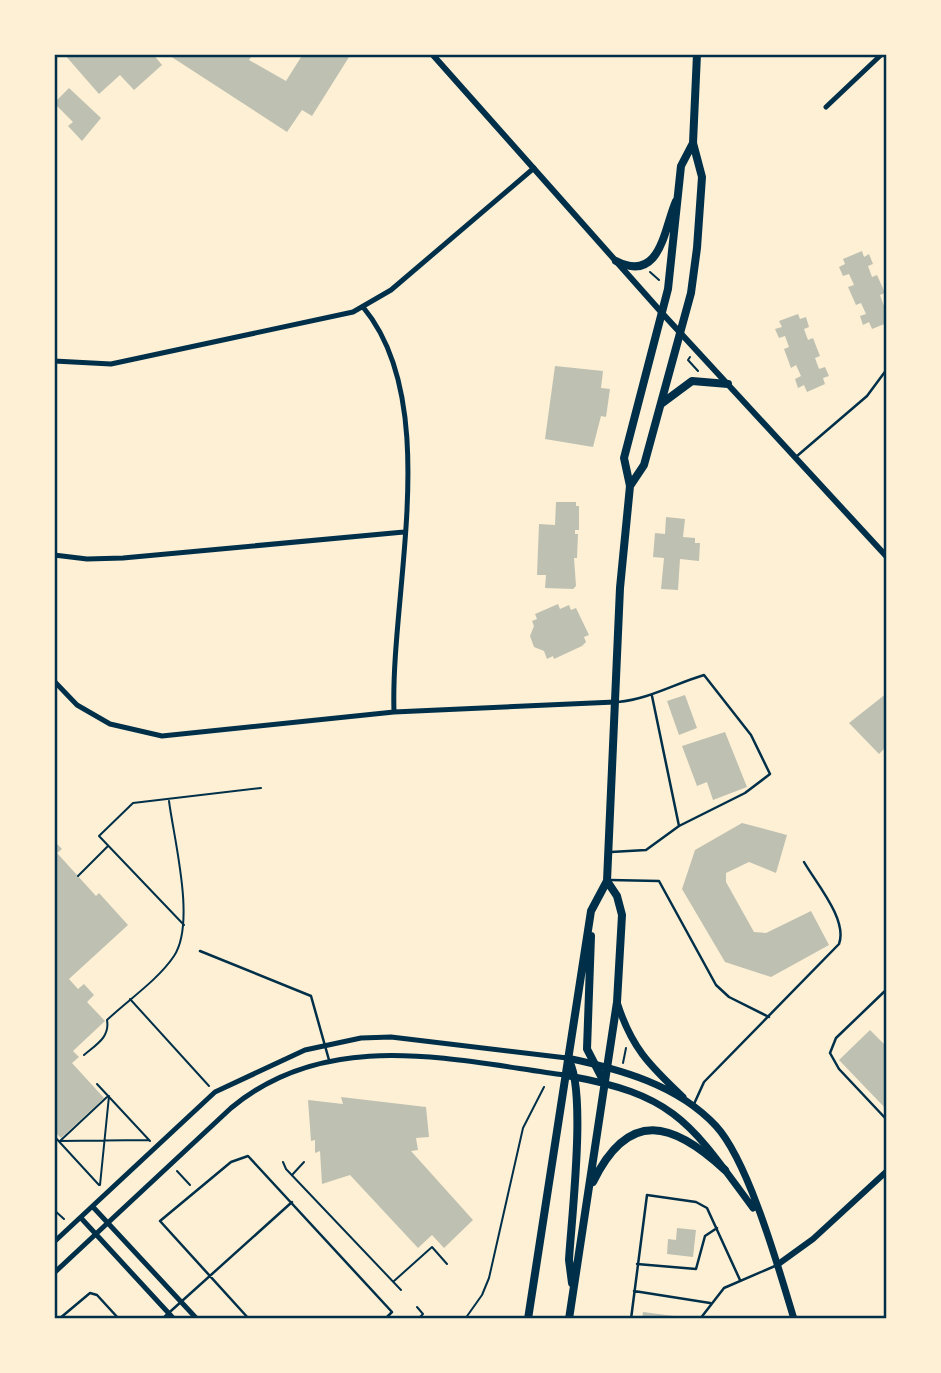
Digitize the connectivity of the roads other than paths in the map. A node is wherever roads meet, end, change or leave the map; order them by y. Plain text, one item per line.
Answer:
1 (432, 54) edge
2 (697, 54) edge
3 (882, 54) edge
4 (826, 107) dead end
5 (693, 143) junction
6 (534, 168) junction
7 (678, 195) junction
8 (616, 261) junction
9 (363, 307) junction
10 (662, 313) junction
11 (680, 332) junction
12 (54, 362) edge
13 (887, 369) edge
14 (728, 384) junction
15 (659, 406) junction
16 (796, 457) junction
17 (630, 485) junction
18 (404, 532) junction
19 (54, 555) edge
20 (887, 557) edge
21 (54, 681) edge
22 (652, 696) junction
23 (615, 702) junction
24 (394, 712) junction
25 (679, 826) junction
26 (609, 852) junction
27 (804, 862) dead end
28 (607, 881) junction
29 (591, 911) junction
30 (200, 951) dead end
31 (887, 989) edge
32 (617, 1002) junction
33 (769, 1017) junction
34 (325, 1045) junction
35 (567, 1058) junction
36 (329, 1060) junction
37 (593, 1064) junction
38 (607, 1066) junction
39 (565, 1075) junction
40 (576, 1077) junction
41 (604, 1082) junction
42 (694, 1107) junction
43 (887, 1120) edge
44 (725, 1170) junction
45 (887, 1171) edge
46 (589, 1191) junction
47 (292, 1202) junction
48 (93, 1206) junction
49 (760, 1217) junction
50 (81, 1218) junction
51 (109, 1223) junction
52 (718, 1228) junction
53 (96, 1235) junction
54 (54, 1242) edge
55 (637, 1264) junction
56 (777, 1265) junction
57 (54, 1273) edge
58 (210, 1276) junction
59 (740, 1280) junction
60 (634, 1291) junction
61 (573, 1293) junction
62 (182, 1302) junction
63 (712, 1303) junction
64 (169, 1313) junction
65 (60, 1319) edge
66 (119, 1319) edge
67 (162, 1319) edge
68 (174, 1319) edge
69 (197, 1319) edge
70 (249, 1319) edge
71 (385, 1319) edge
72 (528, 1319) edge
73 (569, 1319) edge
74 (631, 1319) edge
75 (700, 1319) edge
76 (794, 1319) edge

1 - 6 street
2 - 5 main road
3 - 4 street
5 - 7 main road
5 - 11 main road
6 - 8 street
6 - 9 street
7 - 8 main road
7 - 10 main road
8 - 10 street
9 - 12 street
9 - 18 street
10 - 11 street
10 - 17 main road
11 - 14 street
11 - 15 main road
13 - 16 lane
14 - 15 main road
14 - 16 street
15 - 17 main road
16 - 20 street
17 - 23 main road
18 - 19 street
18 - 24 street
21 - 24 street
22 - 23 lane
22 - 25 lane
22 - 25 lane
23 - 24 street
23 - 26 main road
25 - 26 lane
26 - 28 main road
27 - 33 lane
28 - 29 main road
28 - 32 main road
28 - 33 lane
29 - 35 main road
29 - 37 main road
30 - 34 lane
31 - 43 lane
32 - 38 main road
32 - 42 main road
33 - 42 lane
34 - 35 street
34 - 36 lane
34 - 48 street
35 - 37 main road
35 - 39 main road
35 - 40 main road
36 - 39 street
36 - 51 street
37 - 38 main road
37 - 41 main road
38 - 41 main road
38 - 42 main road
39 - 40 main road
39 - 72 main road
40 - 41 main road
40 - 61 main road
41 - 44 main road
41 - 46 main road
42 - 49 main road
44 - 46 main road
44 - 49 main road
45 - 56 street
46 - 61 main road
47 - 58 lane
47 - 58 lane
47 - 71 lane
48 - 50 street
48 - 51 street
49 - 56 main road
50 - 53 street
50 - 54 street
51 - 53 street
51 - 62 street
52 - 55 lane
52 - 55 lane
52 - 59 lane
53 - 57 street
53 - 64 street
55 - 60 lane
56 - 59 lane
56 - 76 main road
58 - 62 lane
58 - 70 lane
59 - 63 lane
60 - 63 lane
60 - 74 lane
61 - 73 main road
62 - 64 lane
62 - 69 street
63 - 75 lane
64 - 67 lane
64 - 68 street
65 - 66 lane

